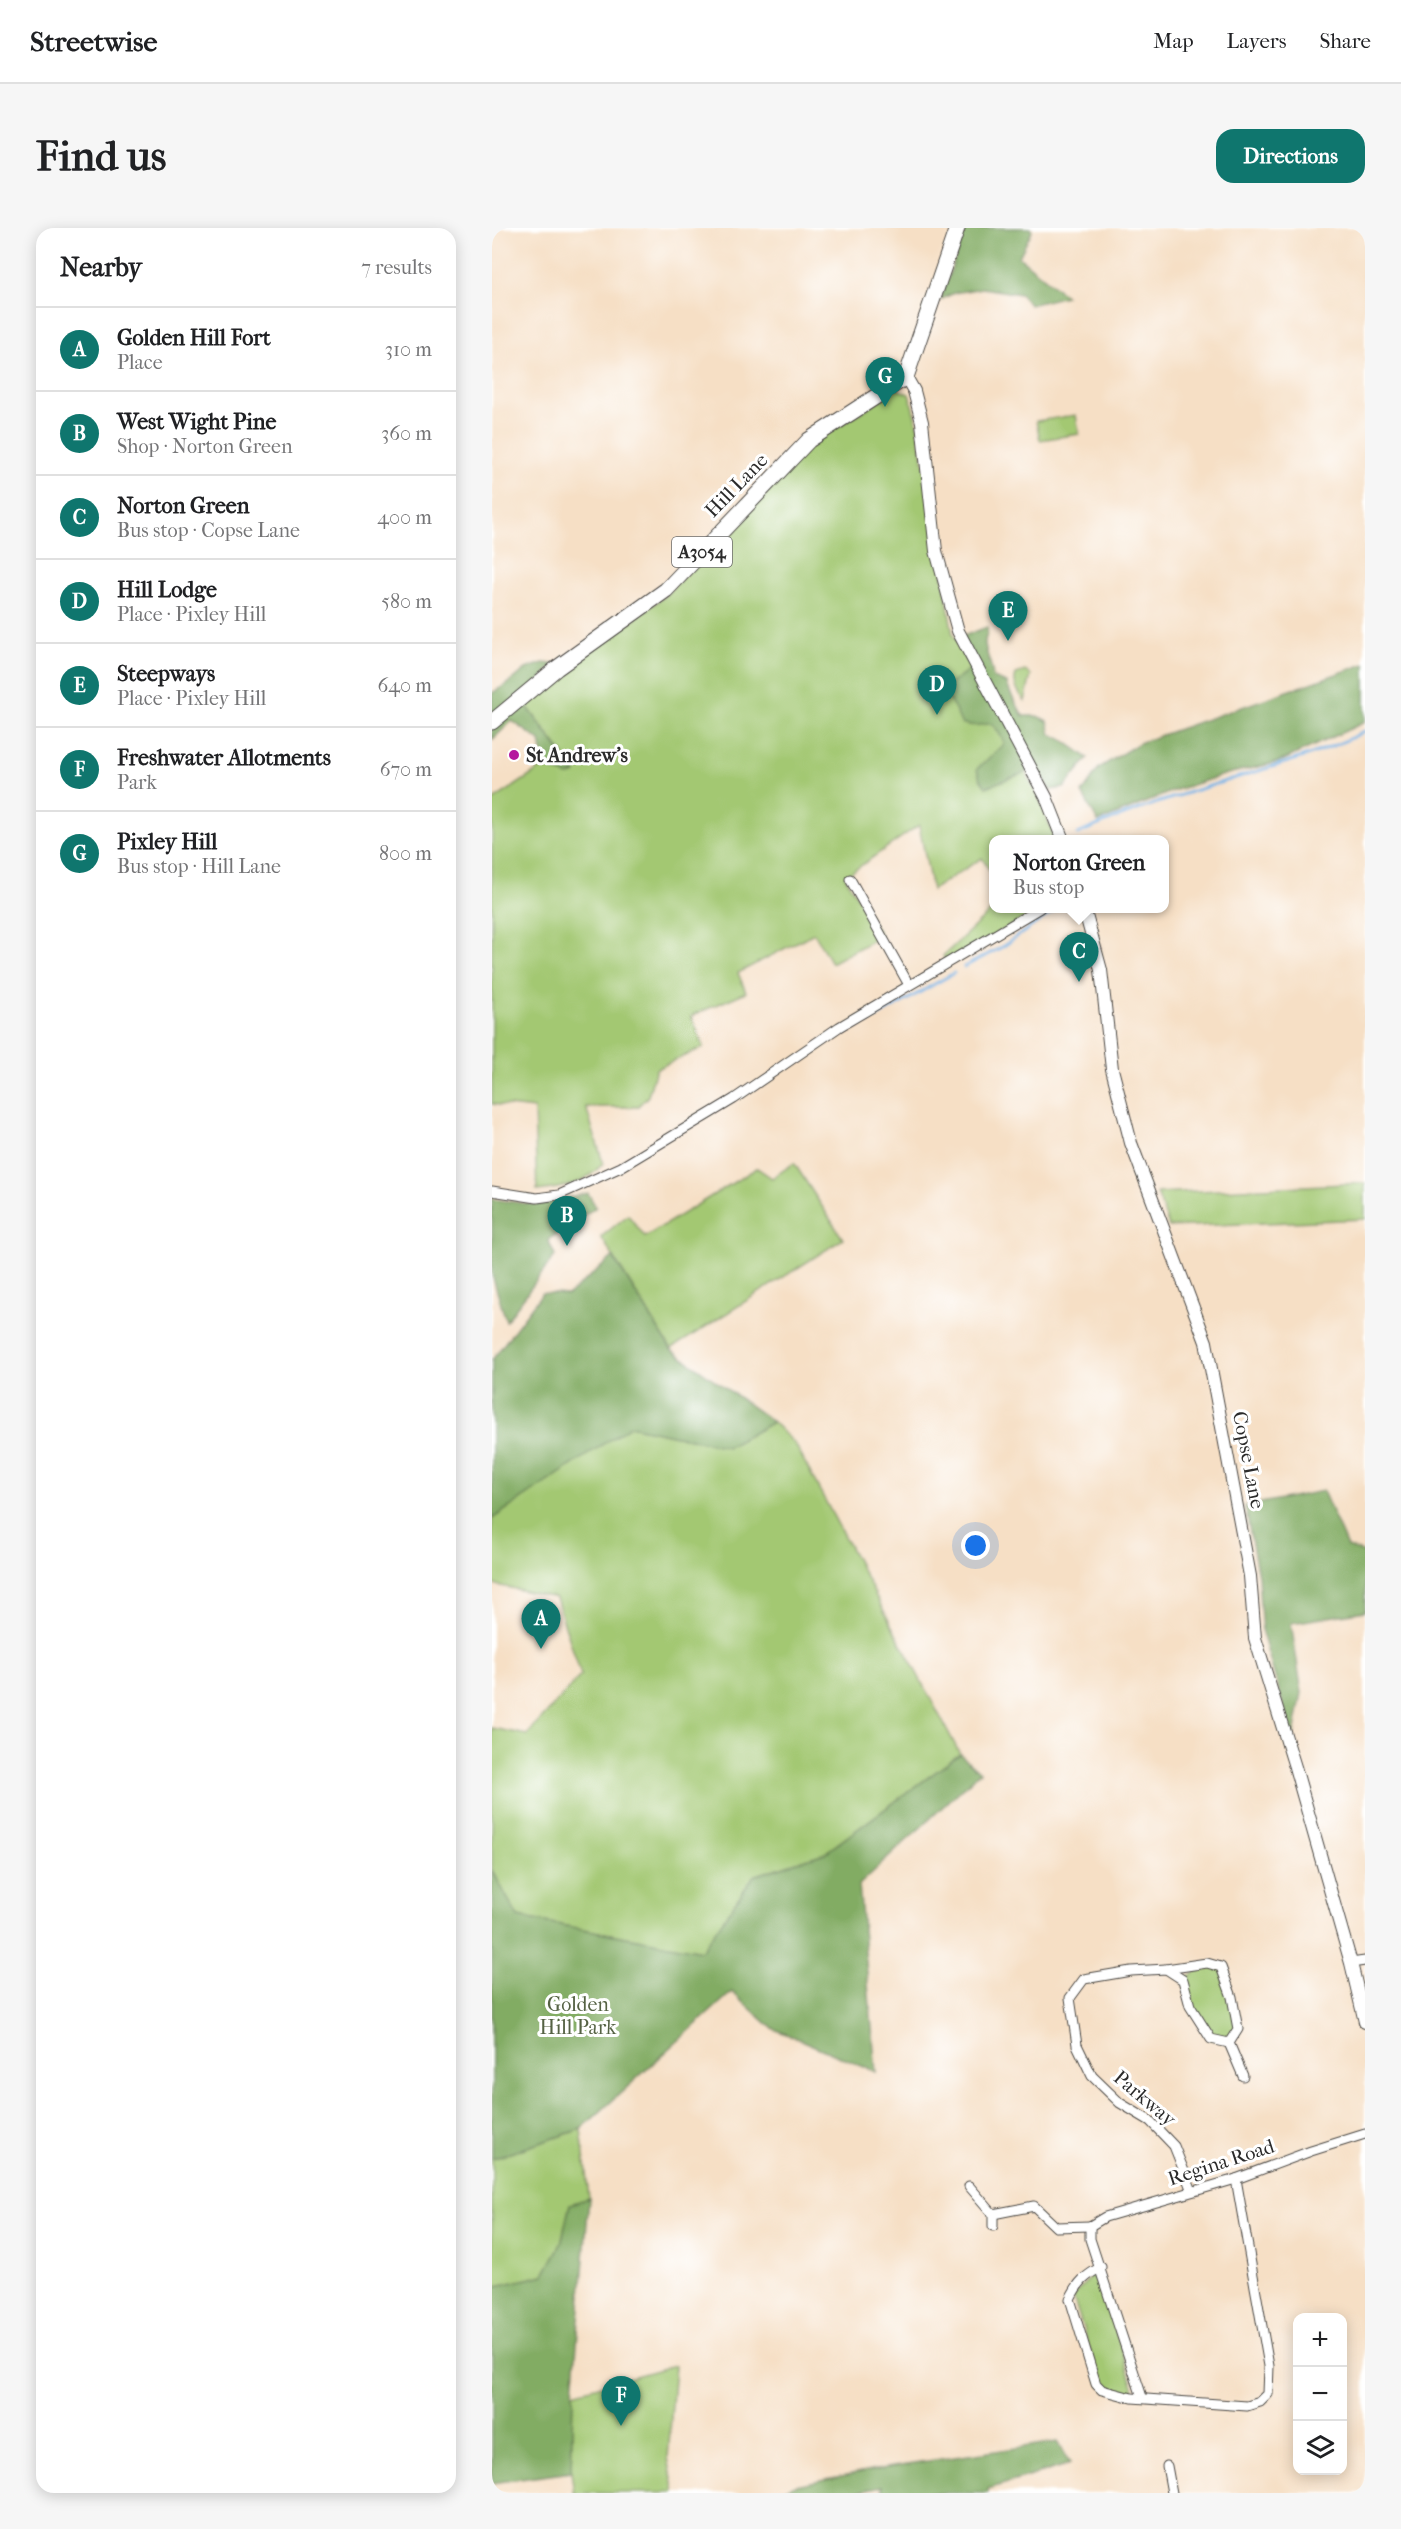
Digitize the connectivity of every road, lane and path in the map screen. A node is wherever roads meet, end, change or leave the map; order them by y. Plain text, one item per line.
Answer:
1 (957, 228) edge
2 (906, 377) junction
3 (492, 722) edge
4 (1062, 835) edge
5 (850, 879) dead end
6 (1033, 913) edge
7 (1085, 913) edge
8 (909, 985) junction
9 (492, 1191) edge
10 (1365, 1961) edge
11 (1351, 1963) junction
12 (1166, 1969) junction
13 (1365, 2022) edge
14 (1229, 2043) junction
15 (1243, 2076) dead end
16 (1365, 2134) edge
17 (1236, 2179) junction
18 (969, 2186) dead end
19 (1192, 2191) junction
20 (993, 2214) junction
21 (993, 2226) dead end
22 (1090, 2226) junction
23 (1101, 2268) junction
24 (1142, 2397) junction
25 (1167, 2466) dead end
26 (1172, 2493) edge

1 - 2 main road
2 - 3 main road, Hill Lane / A3054
2 - 4 street
5 - 8 street
6 - 8 street
7 - 11 street, Copse Lane
8 - 9 street
10 - 11 street
11 - 13 street, Copse Lane
12 - 14 street
12 - 14 street, Parkway
12 - 19 street, Parkway
14 - 15 street
16 - 17 street, Regina Road
17 - 19 street, Regina Road
17 - 24 street
18 - 20 street
19 - 22 street, Regina Road
20 - 21 street
20 - 22 street
22 - 23 street
23 - 24 street
23 - 24 street
25 - 26 street

